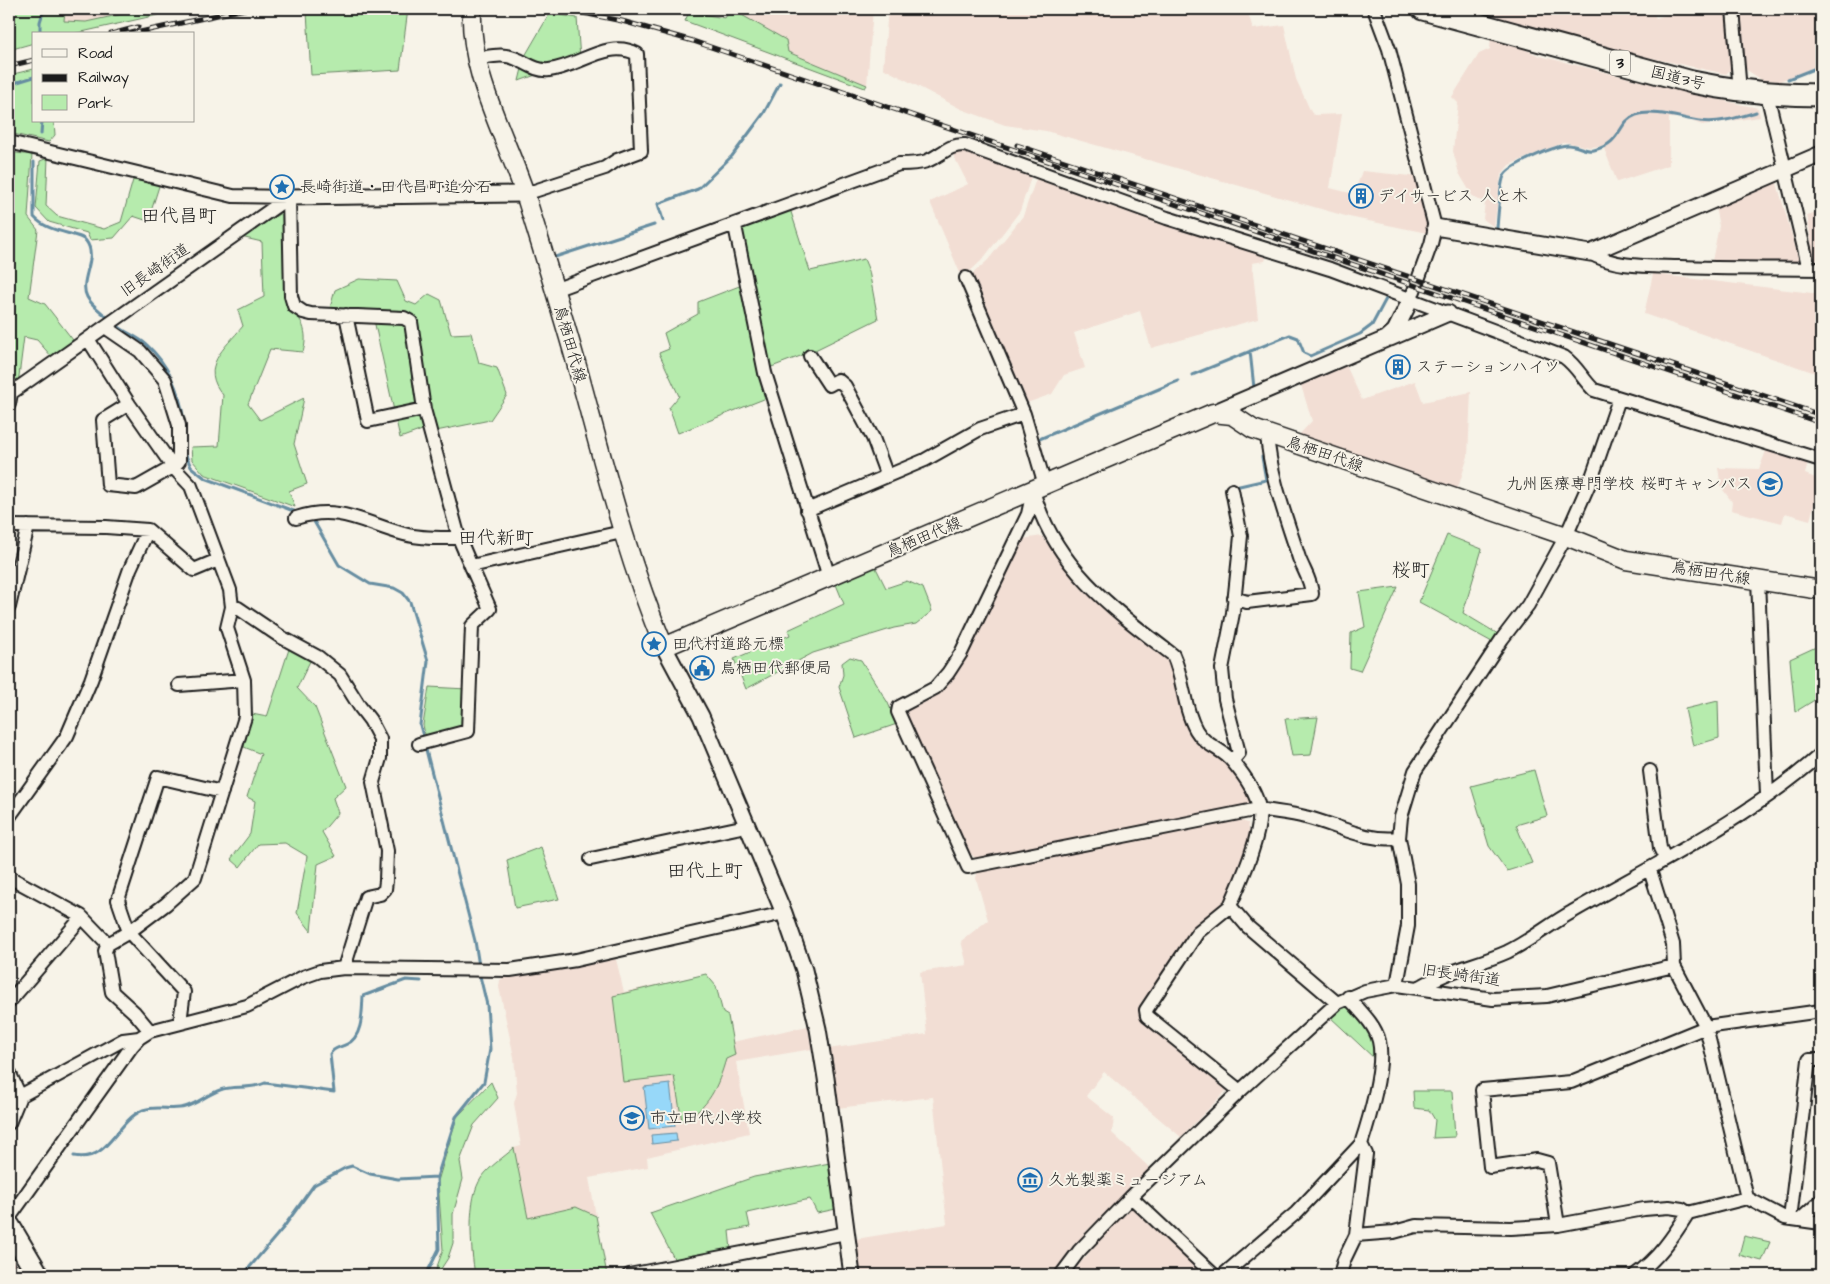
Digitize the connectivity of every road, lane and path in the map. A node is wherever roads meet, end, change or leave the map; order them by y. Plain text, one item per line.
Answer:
1 (472, 9) edge
2 (1374, 9) edge
3 (1423, 9) edge
4 (1733, 9) edge
5 (475, 59) junction
6 (1740, 91) junction
7 (1766, 94) junction
8 (1821, 95) edge
9 (9, 142) edge
10 (1821, 154) edge
11 (1784, 170) junction
12 (525, 194) junction
13 (289, 197) junction
14 (735, 226) junction
15 (1435, 227) junction
16 (1590, 253) junction
17 (1815, 269) edge
18 (966, 278) dead end
19 (554, 290) junction
20 (1411, 299) junction
21 (1448, 313) junction
22 (346, 315) junction
23 (105, 326) junction
24 (88, 339) junction
25 (1386, 339) junction
26 (810, 356) dead end
27 (10, 398) edge
28 (1619, 399) junction
29 (129, 404) junction
30 (424, 409) junction
31 (1213, 413) junction
32 (1024, 414) junction
33 (1267, 434) junction
34 (1821, 460) edge
35 (173, 467) junction
36 (887, 476) junction
37 (1039, 488) junction
38 (1232, 490) dead end
39 (807, 510) junction
40 (296, 518) dead end
41 (9, 526) edge
42 (28, 526) junction
43 (148, 530) junction
44 (622, 532) junction
45 (1566, 536) junction
46 (459, 538) junction
47 (218, 560) junction
48 (471, 566) junction
49 (829, 577) junction
50 (1758, 580) junction
51 (1821, 590) edge
52 (1234, 598) junction
53 (9, 607) edge
54 (232, 607) junction
55 (664, 647) junction
56 (244, 680) junction
57 (179, 685) dead end
58 (423, 744) dead end
59 (1821, 754) edge
60 (1232, 761) junction
61 (1650, 771) dead end
62 (222, 792) junction
63 (1767, 795) junction
64 (1259, 809) junction
65 (9, 817) edge
66 (746, 826) junction
67 (1399, 838) junction
68 (1665, 858) junction
69 (591, 859) dead end
70 (1650, 870) junction
71 (9, 877) edge
72 (1230, 906) junction
73 (784, 913) junction
74 (81, 916) junction
75 (129, 932) junction
76 (108, 944) junction
77 (1674, 966) junction
78 (344, 968) junction
79 (1397, 985) junction
80 (1420, 987) junction
81 (1342, 1000) junction
82 (9, 1002) edge
83 (1821, 1011) edge
84 (180, 1022) junction
85 (1706, 1027) junction
86 (144, 1034) junction
87 (1821, 1060) edge
88 (9, 1072) edge
89 (1240, 1091) junction
90 (20, 1096) junction
91 (9, 1123) edge
92 (1360, 1144) junction
93 (1131, 1197) junction
94 (1748, 1198) junction
95 (1821, 1201) edge
96 (1688, 1214) junction
97 (9, 1218) edge
98 (1795, 1219) junction
99 (1821, 1222) edge
100 (1558, 1225) junction
101 (9, 1226) edge
102 (846, 1233) junction
103 (1356, 1235) junction
104 (38, 1275) edge
105 (629, 1275) edge
106 (852, 1275) edge
107 (1061, 1275) edge
108 (1214, 1275) edge
109 (1223, 1275) edge
110 (1340, 1275) edge
111 (1635, 1275) edge

1 - 5 main road, 鳥栖田代線
2 - 15 street
3 - 6 highway, 国道3号 / 3
4 - 6 street
5 - 12 main road, 鳥栖田代線
5 - 12 street
6 - 7 highway, 国道3号 / 3
7 - 8 highway, 国道3号 / 3
7 - 11 street
9 - 13 street
10 - 11 street
11 - 16 street
11 - 17 street
12 - 13 street
12 - 19 main road, 鳥栖田代線
13 - 22 street
13 - 23 street, 旧長崎街道
14 - 19 street
14 - 20 street
14 - 39 street
15 - 16 street
15 - 20 street
16 - 17 street
18 - 32 street
19 - 44 main road, 鳥栖田代線
20 - 21 street
20 - 25 street
21 - 25 street
21 - 28 street
22 - 30 street
22 - 30 street
23 - 24 street
23 - 35 street
24 - 27 street
24 - 29 street
25 - 31 street
26 - 36 street
28 - 34 street
28 - 45 street
29 - 35 street
29 - 35 street
30 - 46 street
31 - 33 main road, 鳥栖田代線
31 - 37 main road, 鳥栖田代線
32 - 36 street
32 - 37 street
33 - 45 main road, 鳥栖田代線
33 - 52 street
35 - 47 street
36 - 39 street
37 - 49 main road, 鳥栖田代線
37 - 60 street
37 - 64 street
38 - 52 street
39 - 49 street
40 - 46 street
41 - 42 street
42 - 43 street
42 - 53 street
43 - 47 street
43 - 65 street
44 - 48 street
44 - 55 main road, 鳥栖田代線
45 - 50 main road, 鳥栖田代線
45 - 67 street
46 - 48 street
47 - 54 street
48 - 58 street
49 - 55 main road, 鳥栖田代線
50 - 51 main road, 鳥栖田代線
50 - 63 street
52 - 60 street
54 - 56 street
54 - 78 street
55 - 66 street
56 - 57 street
56 - 62 street
59 - 63 street
60 - 64 street
61 - 68 street
62 - 75 street
62 - 75 street
63 - 68 street
64 - 67 street
64 - 72 street
66 - 69 street
66 - 73 street
67 - 79 street
68 - 70 street
70 - 77 street
70 - 80 street
71 - 74 street
72 - 81 street
72 - 89 street
73 - 78 street
73 - 102 street
74 - 76 street
74 - 82 street
75 - 76 street
75 - 84 street
76 - 86 street
77 - 80 street, 旧長崎街道
77 - 85 street
78 - 84 street
79 - 80 street, 旧長崎街道
79 - 81 street, 旧長崎街道
81 - 89 street, 旧長崎街道
81 - 92 street
83 - 85 street
84 - 86 street
85 - 94 street
85 - 100 street
86 - 90 street
86 - 97 street
87 - 98 street
88 - 90 street
89 - 93 street, 旧長崎街道
90 - 91 street
92 - 103 street
92 - 109 street
93 - 107 street, 旧長崎街道
93 - 108 street
94 - 96 street
94 - 98 street
95 - 98 street
96 - 100 street
96 - 111 street
98 - 99 street
100 - 103 street
101 - 104 highway
102 - 105 street
102 - 106 street
103 - 110 street

